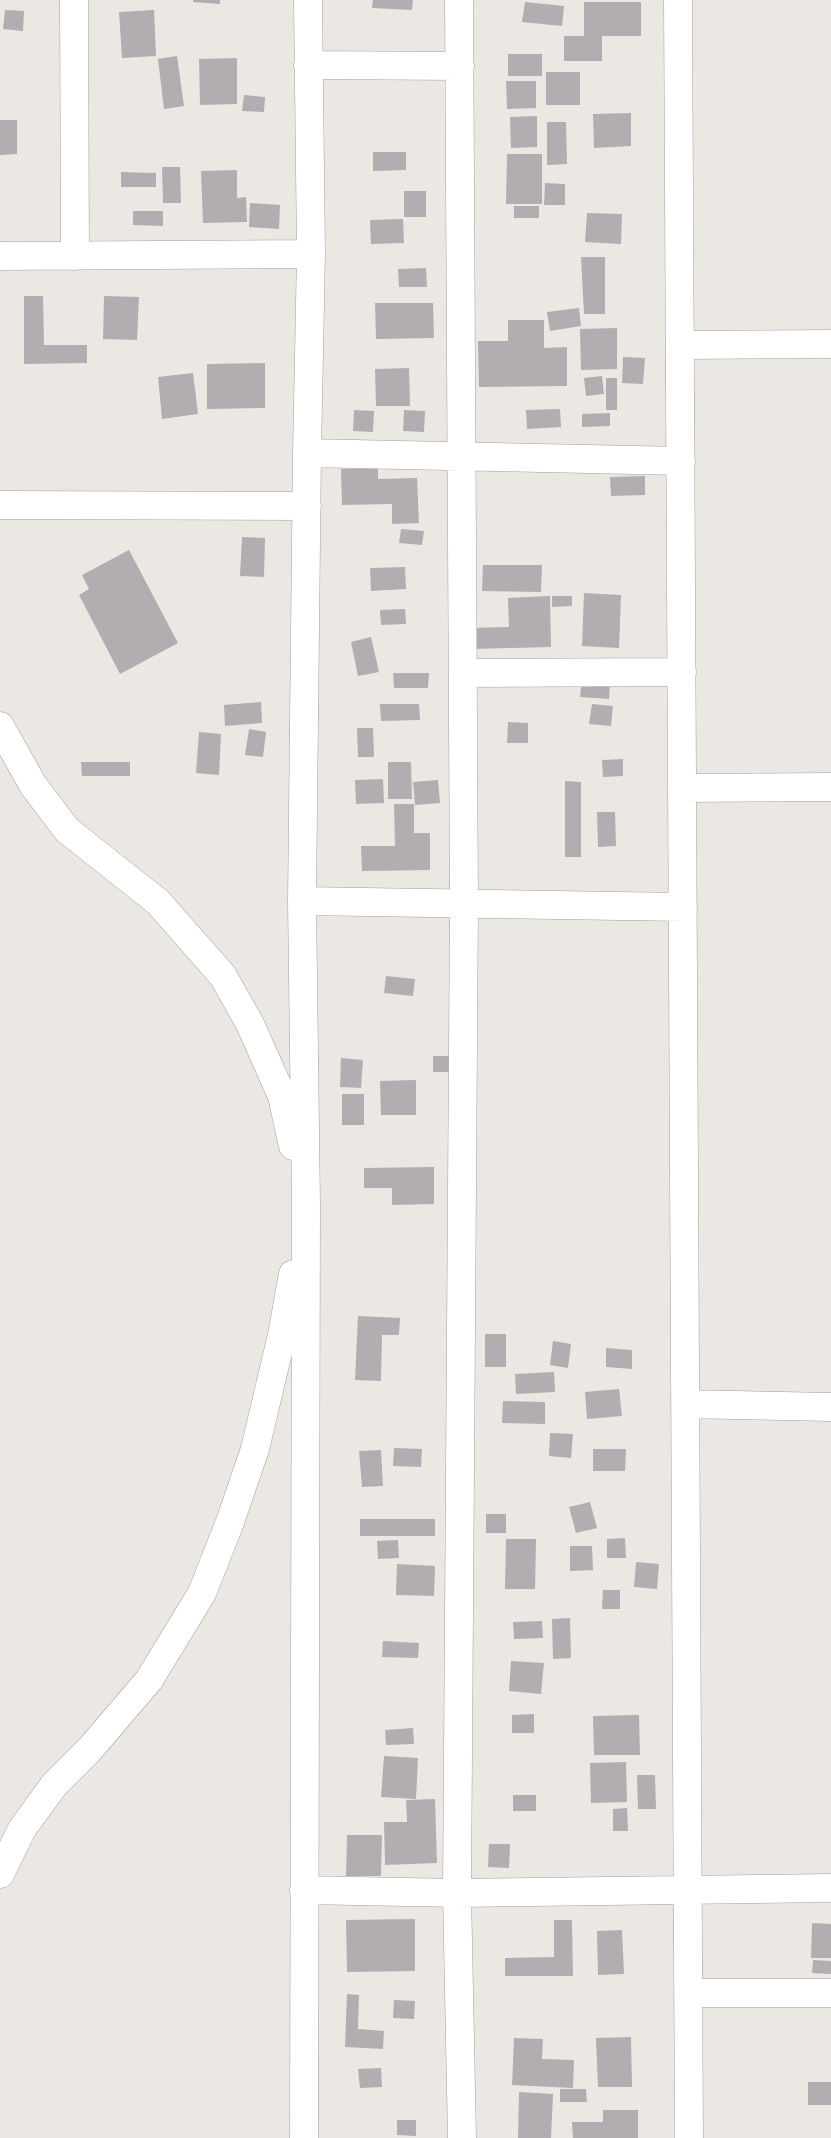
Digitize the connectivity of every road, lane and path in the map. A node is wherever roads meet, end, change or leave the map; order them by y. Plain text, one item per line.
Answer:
1 (74, 0) edge
2 (308, 0) edge
3 (459, 0) edge
4 (678, 0) edge
5 (308, 65) junction
6 (460, 66) junction
7 (311, 254) junction
8 (0, 256) edge
9 (75, 256) junction
10 (831, 344) edge
11 (680, 345) junction
12 (307, 453) junction
13 (462, 456) junction
14 (681, 461) junction
15 (0, 505) edge
16 (307, 506) junction
17 (682, 672) junction
18 (463, 673) junction
19 (0, 726) edge
20 (831, 787) edge
21 (682, 788) junction
22 (302, 901) junction
23 (464, 904) junction
24 (683, 908) junction
25 (306, 1204) junction
26 (686, 1404) junction
27 (831, 1407) edge
28 (0, 1874) edge
29 (831, 1888) edge
30 (304, 1890) junction
31 (688, 1890) junction
32 (458, 1894) junction
33 (689, 1992) junction
34 (831, 1993) edge
35 (304, 2138) edge
36 (462, 2138) edge
37 (689, 2138) edge

1 - 9 street
2 - 5 street
3 - 6 street
4 - 11 street
5 - 6 street
5 - 7 street
6 - 13 street
7 - 9 street
7 - 12 street
8 - 9 street
10 - 11 street
11 - 14 street
12 - 13 street
12 - 16 street
13 - 14 street
13 - 18 street
14 - 17 street
15 - 16 street
16 - 22 street
17 - 18 street
17 - 21 street
18 - 23 street
19 - 25 street
20 - 21 street
21 - 24 street
22 - 23 street
22 - 25 street
23 - 24 street
23 - 32 street
24 - 26 street
25 - 28 street
25 - 30 street
26 - 27 street
26 - 31 street
29 - 31 street
30 - 32 street
30 - 35 street
31 - 32 street
31 - 33 street
32 - 36 street
33 - 34 street
33 - 37 street

